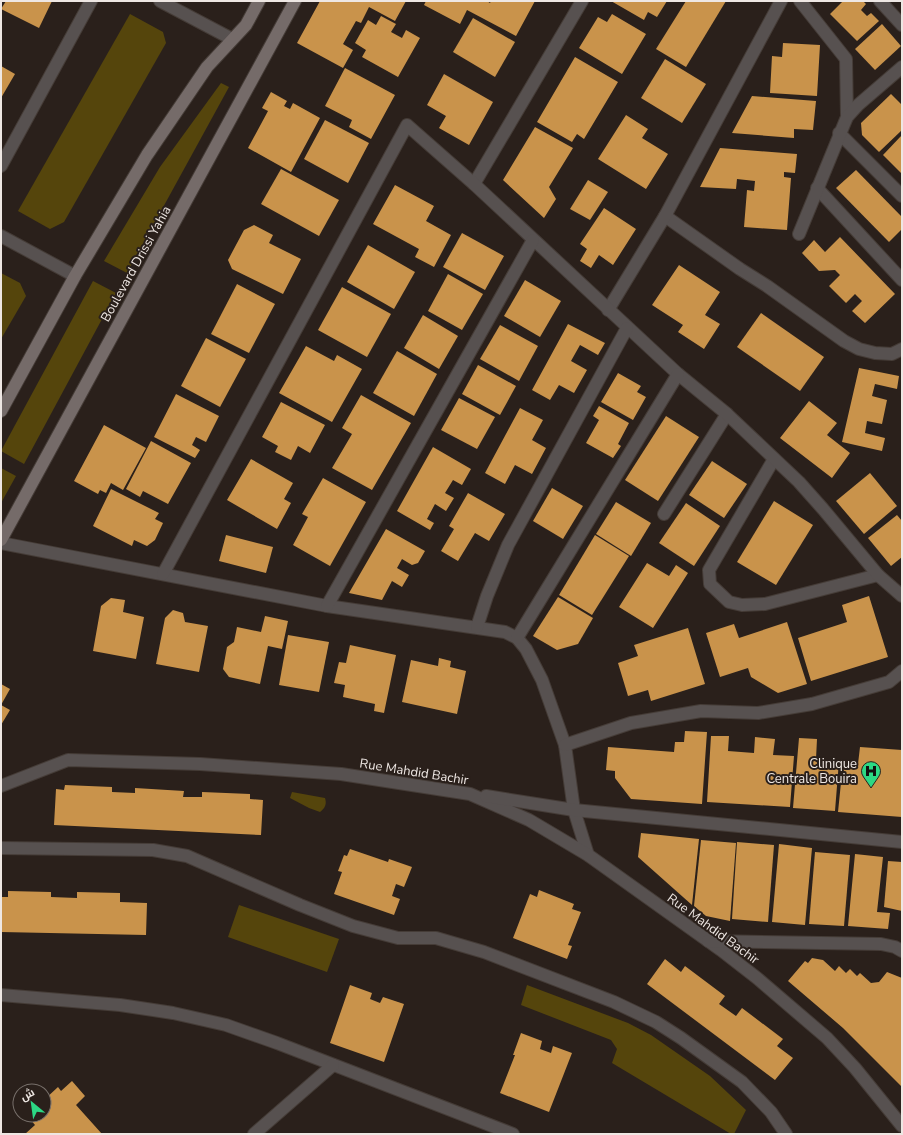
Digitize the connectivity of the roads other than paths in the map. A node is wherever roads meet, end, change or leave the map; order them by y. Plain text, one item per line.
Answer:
1 (91, 1) edge
2 (160, 1) edge
3 (259, 1) edge
4 (296, 1) edge
5 (582, 1) edge
6 (782, 1) edge
7 (800, 1) edge
8 (880, 1) edge
9 (902, 25) edge
10 (232, 39) junction
11 (902, 67) edge
12 (846, 117) junction
13 (839, 133) junction
14 (2, 162) edge
15 (474, 184) junction
16 (817, 188) junction
17 (902, 196) edge
18 (665, 216) junction
19 (799, 234) dead end
20 (1, 236) edge
21 (533, 240) junction
22 (75, 276) junction
23 (902, 280) edge
24 (608, 310) junction
25 (627, 328) junction
26 (902, 349) edge
27 (678, 374) junction
28 (1, 411) edge
29 (727, 414) junction
30 (774, 459) junction
31 (664, 514) dead end
32 (1, 540) edge
33 (1, 543) edge
34 (163, 574) junction
35 (878, 575) junction
36 (902, 596) edge
37 (327, 606) junction
38 (477, 627) junction
39 (517, 638) junction
40 (902, 671) edge
41 (565, 745) junction
42 (1, 786) edge
43 (470, 794) junction
44 (574, 810) junction
45 (902, 842) edge
46 (1, 848) edge
47 (588, 855) junction
48 (708, 941) junction
49 (902, 951) edge
50 (1, 995) edge
51 (333, 1065) junction
52 (902, 1126) edge
53 (254, 1134) edge
54 (513, 1134) edge
55 (786, 1134) edge

1 - 14 street
2 - 10 street
3 - 10 main road
4 - 32 main road, Boulevard Drissi Yahia
5 - 15 street
6 - 18 street
7 - 12 street
8 - 9 street
10 - 22 main road
11 - 12 street
12 - 13 street
13 - 16 street
13 - 17 street
15 - 21 street
15 - 34 street
16 - 19 street
16 - 23 street
18 - 24 street
18 - 26 street
20 - 22 street
21 - 24 street
21 - 37 street
22 - 28 main road
24 - 25 street
25 - 27 street
25 - 38 street
27 - 29 street
27 - 39 street
29 - 30 street
29 - 31 street
30 - 35 street
30 - 35 street
33 - 34 street
34 - 37 street
35 - 36 street
37 - 38 street
38 - 39 street
39 - 41 street
40 - 41 street
41 - 44 street
42 - 43 street, Rue Mahdid Bachir
43 - 44 street
43 - 47 street, Rue Mahdid Bachir
44 - 45 street
44 - 47 street
46 - 55 street
47 - 48 street, Rue Mahdid Bachir
48 - 49 street
48 - 52 street, Rue Mahdid Bachir
50 - 51 street
51 - 53 street
51 - 54 street

